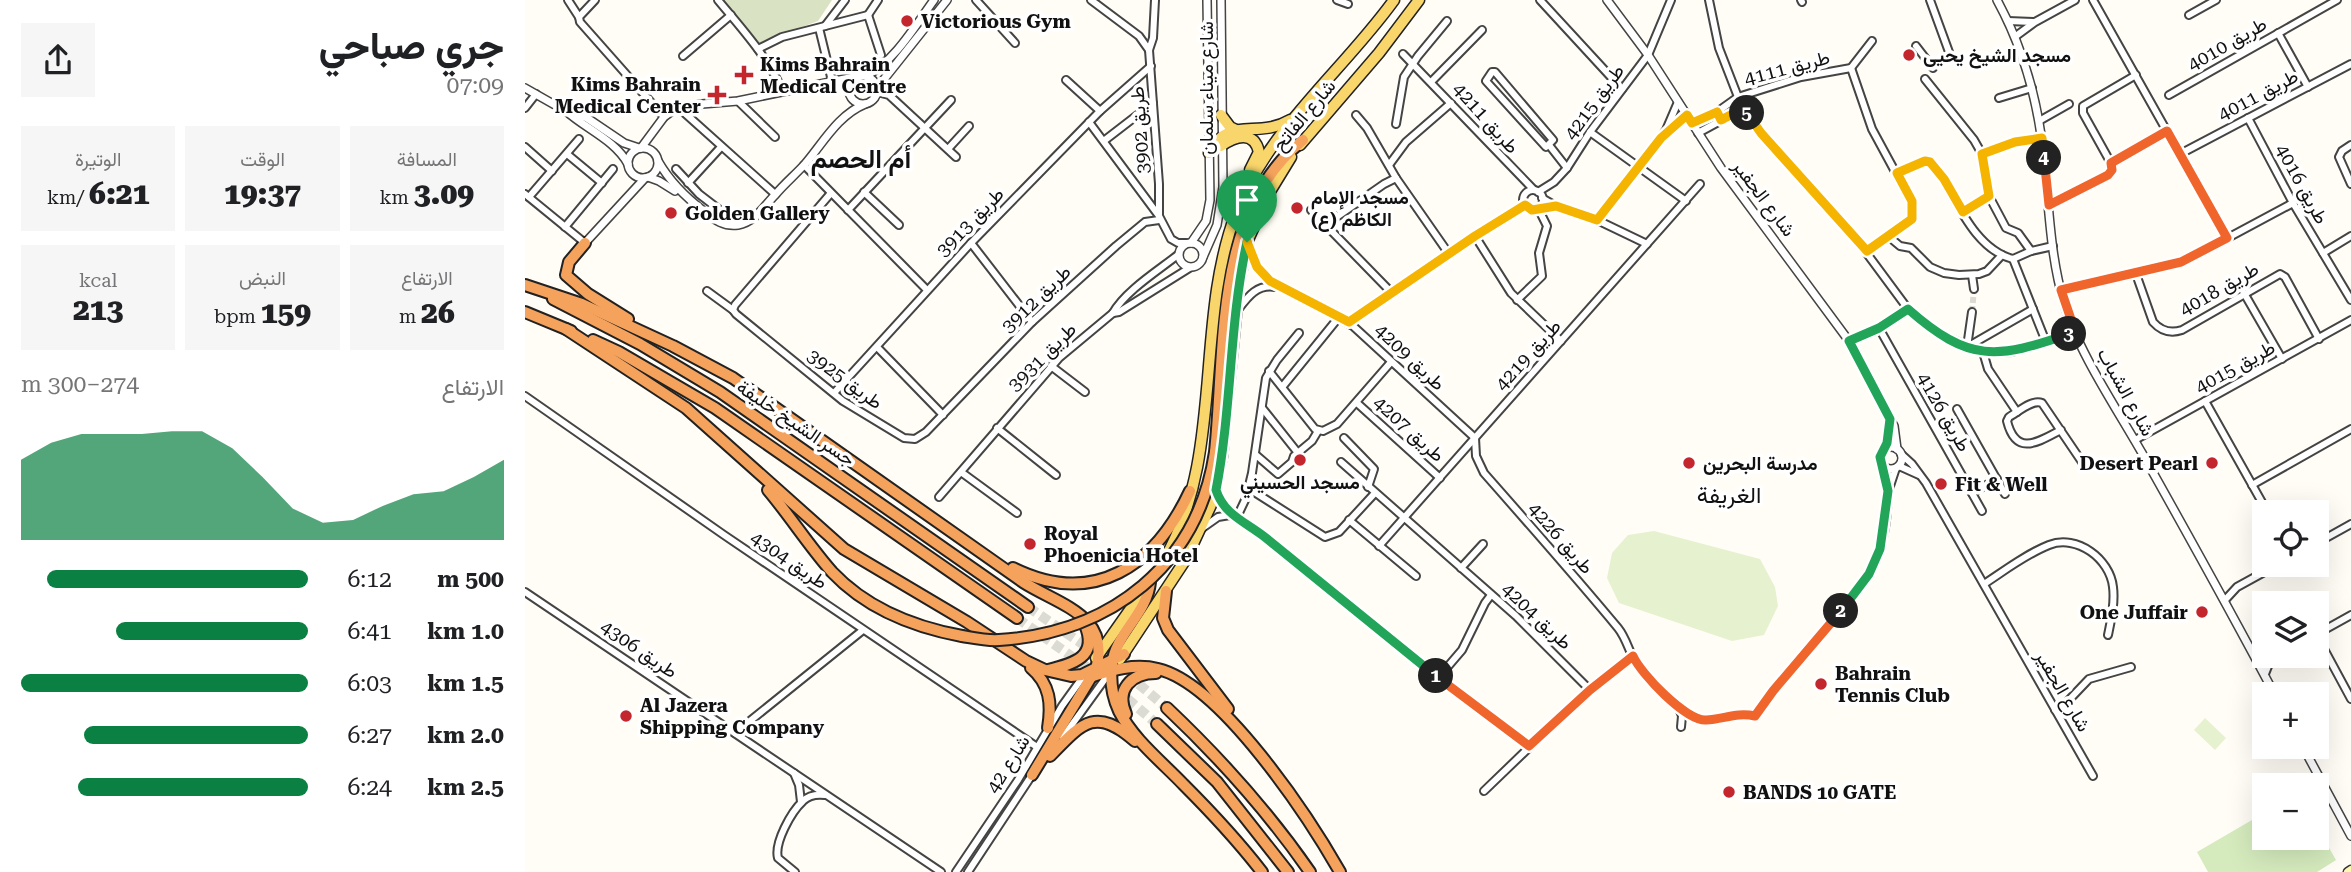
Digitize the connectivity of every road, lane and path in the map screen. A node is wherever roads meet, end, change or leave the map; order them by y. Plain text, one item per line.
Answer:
1 (569, 0) edge
2 (595, 0) edge
3 (718, 0) edge
4 (845, 0) edge
5 (878, 0) edge
6 (934, 0) edge
7 (947, 0) edge
8 (976, 0) edge
9 (1091, 0) edge
10 (1155, 0) edge
11 (1207, 0) edge
12 (1221, 0) edge
13 (1337, 0) edge
14 (1394, 0) edge
15 (1419, 0) edge
16 (1540, 0) edge
17 (1607, 0) edge
18 (1671, 0) edge
19 (1708, 0) edge
20 (1930, 0) edge
21 (1997, 0) edge
22 (2075, 0) edge
23 (2093, 0) edge
24 (2216, 0) edge
25 (2337, 0) edge
26 (1348, 4) dead end
27 (731, 15) junction
28 (868, 15) junction
29 (2189, 15) dead end
30 (579, 17) junction
31 (1447, 21) dead end
32 (2008, 21) junction
33 (2035, 22) junction
34 (822, 27) junction
35 (1482, 30) dead end
36 (2278, 33) junction
37 (2015, 36) junction
38 (1873, 41) dead end
39 (1015, 43) dead end
40 (1916, 46) dead end
41 (758, 49) junction
42 (1149, 50) junction
43 (1949, 52) dead end
44 (1403, 54) dead end
45 (881, 55) dead end
46 (1648, 55) junction
47 (683, 56) dead end
48 (1412, 63) junction
49 (2351, 64) edge
50 (1151, 66) junction
51 (1851, 68) junction
52 (1933, 68) dead end
53 (2136, 75) junction
54 (862, 76) junction
55 (1925, 79) dead end
56 (1066, 80) dead end
57 (830, 81) junction
58 (1432, 81) junction
59 (2308, 87) junction
60 (525, 88) edge
61 (2032, 88) junction
62 (1622, 89) junction
63 (877, 90) junction
64 (783, 92) junction
65 (849, 93) junction
66 (536, 94) junction
67 (2169, 95) dead end
68 (1738, 97) junction
69 (1999, 98) dead end
70 (951, 100) dead end
71 (739, 102) junction
72 (1678, 102) junction
73 (1153, 103) junction
74 (1451, 103) junction
75 (865, 104) junction
76 (2069, 104) dead end
77 (525, 107) edge
78 (678, 108) junction
79 (1744, 108) junction
80 (562, 109) junction
81 (1100, 111) junction
82 (1299, 114) junction
83 (1220, 115) junction
84 (1356, 115) dead end
85 (1687, 115) junction
86 (1719, 116) junction
87 (843, 117) junction
88 (2248, 118) junction
89 (662, 120) junction
90 (2039, 121) junction
91 (1089, 122) junction
92 (1692, 123) junction
93 (1396, 124) dead end
94 (969, 126) dead end
95 (925, 127) junction
96 (1236, 130) junction
97 (2167, 131) junction
98 (1590, 132) junction
99 (1698, 133) junction
100 (775, 137) dead end
101 (1661, 138) junction
102 (2042, 138) junction
103 (579, 139) dead end
104 (1105, 140) junction
105 (1221, 140) junction
106 (1303, 141) junction
107 (1549, 145) junction
108 (2351, 145) edge
109 (525, 147) edge
110 (722, 147) junction
111 (640, 148) junction
112 (948, 149) junction
113 (567, 153) junction
114 (1209, 153) junction
115 (2180, 153) junction
116 (1982, 154) junction
117 (955, 157) dead end
118 (658, 158) junction
119 (2111, 163) junction
120 (804, 165) junction
121 (1389, 165) junction
122 (629, 167) junction
123 (1637, 167) junction
124 (1567, 168) junction
125 (613, 169) dead end
126 (676, 169) dead end
127 (552, 171) junction
128 (1897, 173) junction
129 (1518, 175) junction
130 (646, 178) junction
131 (1396, 178) junction
132 (602, 183) junction
133 (688, 183) junction
134 (1700, 184) dead end
135 (2351, 184) edge
136 (1246, 190) junction
137 (865, 192) junction
138 (831, 193) junction
139 (1538, 193) junction
140 (699, 194) junction
141 (775, 194) junction
142 (1524, 195) junction
143 (527, 196) edge
144 (684, 196) junction
145 (1989, 196) junction
146 (626, 198) junction
147 (1686, 201) junction
148 (693, 203) junction
149 (2293, 203) junction
150 (1525, 205) junction
151 (2049, 205) junction
152 (1556, 206) junction
153 (1539, 208) junction
154 (848, 210) junction
155 (1311, 210) dead end
156 (1963, 212) junction
157 (725, 214) dead end
158 (1159, 218) junction
159 (1597, 220) junction
160 (899, 225) dead end
161 (1325, 225) junction
162 (565, 227) junction
163 (1475, 236) junction
164 (1888, 236) junction
165 (2351, 236) edge
166 (2227, 238) junction
167 (1247, 242) junction
168 (585, 243) junction
169 (971, 243) junction
170 (1188, 243) junction
171 (1647, 244) junction
172 (2053, 246) junction
173 (1867, 251) junction
174 (2031, 251) junction
175 (2323, 253) junction
176 (1179, 254) junction
177 (1449, 254) junction
178 (2002, 255) junction
179 (1203, 257) junction
180 (2013, 259) junction
181 (1191, 267) junction
182 (2136, 274) junction
183 (1972, 275) junction
184 (529, 286) edge
185 (1137, 288) junction
186 (1280, 288) junction
187 (1975, 289) tunnel mouth
188 (927, 290) junction
189 (2061, 290) junction
190 (707, 291) dead end
191 (1391, 292) junction
192 (2244, 293) junction
193 (1142, 297) junction
194 (1517, 300) junction
195 (2351, 300) edge
196 (1908, 309) junction
197 (2033, 309) junction
198 (733, 310) junction
199 (1237, 311) junction
200 (525, 312) edge
201 (1972, 312) tunnel mouth
202 (1114, 313) junction
203 (1339, 317) junction
204 (2351, 320) edge
205 (1032, 322) junction
206 (1349, 322) junction
207 (1879, 328) junction
208 (566, 329) junction
209 (2075, 331) junction
210 (1299, 333) dead end
211 (2319, 339) junction
212 (1562, 341) junction
213 (1849, 341) junction
214 (2046, 342) junction
215 (673, 346) junction
216 (877, 347) junction
217 (1967, 347) junction
218 (1983, 352) junction
219 (2282, 359) junction
220 (1391, 362) junction
221 (1051, 366) junction
222 (1269, 371) junction
223 (1283, 386) junction
224 (1085, 392) dead end
225 (834, 393) junction
226 (525, 396) edge
227 (2205, 401) junction
228 (1357, 403) junction
229 (1263, 409) junction
230 (1957, 409) dead end
231 (2017, 412) junction
232 (943, 415) junction
233 (1890, 419) junction
234 (997, 428) junction
235 (2351, 429) edge
236 (2061, 430) junction
237 (1318, 431) junction
238 (718, 437) junction
239 (1344, 438) dead end
240 (1475, 438) junction
241 (2135, 440) junction
242 (1885, 449) junction
243 (1899, 452) junction
244 (1298, 453) junction
245 (1256, 455) junction
246 (1341, 462) dead end
247 (2083, 462) dead end
248 (1883, 467) junction
249 (1897, 467) junction
250 (961, 472) junction
251 (1056, 475) dead end
252 (1920, 476) junction
253 (1440, 478) junction
254 (1997, 479) junction
255 (2252, 485) junction
256 (1368, 487) junction
257 (1248, 488) junction
258 (1216, 490) junction
259 (1190, 491) junction
260 (1888, 491) junction
261 (1375, 493) junction
262 (1972, 494) junction
263 (2005, 494) dead end
264 (939, 497) dead end
265 (2261, 500) edge
266 (1982, 511) dead end
267 (1017, 513) dead end
268 (1234, 516) junction
269 (1404, 519) junction
270 (1349, 520) junction
271 (2351, 524) edge
272 (1201, 529) junction
273 (2329, 536) edge
274 (1483, 544) dead end
275 (1379, 546) junction
276 (983, 553) junction
277 (1461, 568) junction
278 (1416, 576) dead end
279 (2256, 577) edge
280 (1150, 582) junction
281 (1984, 584) junction
282 (2238, 587) junction
283 (2219, 589) junction
284 (1166, 591) junction
285 (525, 592) edge
286 (1491, 595) junction
287 (2225, 600) junction
288 (1028, 607) tunnel mouth
289 (2351, 615) edge
290 (1081, 616) junction
291 (1017, 618) tunnel mouth
292 (2329, 628) edge
293 (863, 630) junction
294 (2108, 635) dead end
295 (1013, 652) junction
296 (1100, 653) junction
297 (1633, 656) junction
298 (2329, 658) edge
299 (1116, 661) junction
300 (2131, 667) dead end
301 (2267, 668) edge
302 (1045, 670) junction
303 (1173, 673) junction
304 (2265, 674) junction
305 (1089, 675) junction
306 (1438, 678) junction
307 (2269, 682) edge
308 (1590, 690) junction
309 (1094, 693) joint
310 (2351, 699) edge
311 (1677, 704) junction
312 (1167, 708) tunnel mouth
313 (2055, 710) junction
314 (1157, 724) tunnel mouth
315 (1681, 727) dead end
316 (1048, 728) junction
317 (1133, 729) junction
318 (736, 733) junction
319 (1250, 744) junction
320 (1529, 746) junction
321 (1037, 747) junction
322 (1050, 756) junction
323 (2309, 759) edge
324 (1159, 761) junction
325 (793, 771) junction
326 (1032, 775) junction
327 (2093, 776) dead end
328 (1484, 791) dead end
329 (827, 795) junction
330 (801, 802) junction
331 (995, 814) junction
332 (1003, 820) junction
333 (2351, 836) edge
334 (795, 872) edge
335 (941, 872) edge
336 (957, 872) edge
337 (968, 872) edge
338 (1262, 872) edge
339 (1288, 872) edge
340 (1310, 872) edge
341 (1340, 872) edge

1 - 30 street
2 - 30 street
3 - 27 street
4 - 34 street
5 - 28 street
6 - 54 street
7 - 63 street
8 - 39 street
9 - 42 street
10 - 42 street, طريق 3902
11 - 114 street, شارع ميناء سلمان
12 - 83 street, شارع ميناء سلمان
13 - 26 street
14 - 82 main road, شارع الفاتح
15 - 106 main road, شارع الفاتح
16 - 62 street
17 - 46 street, شارع الجفير
18 - 46 street, طريق 4215
19 - 68 street, طريق 4111
20 - 43 street
21 - 32 street, شارع الشباب
22 - 33 street
23 - 53 street
24 - 29 street
25 - 36 street, طريق 4010
27 - 41 street
27 - 47 street
28 - 34 street
28 - 45 street
30 - 89 street
31 - 48 street
32 - 33 street
32 - 37 street, شارع الشباب
33 - 37 street
34 - 41 street
34 - 57 street
35 - 58 street, طريق 4211
36 - 59 street
36 - 67 street, طريق 4010
37 - 61 street, شارع الشباب
38 - 51 street, طريق 4111
40 - 52 street
41 - 64 street
42 - 50 street, طريق 3902
44 - 48 street, طريق 4211
46 - 62 street, طريق 4215
46 - 72 street, شارع الجفير
48 - 58 street, طريق 4211
48 - 93 street
49 - 59 street, طريق 4011
50 - 73 street, طريق 3902
50 - 81 street, طريق 3913
51 - 68 street, طريق 4111
51 - 128 street
53 - 97 street
53 - 119 street
54 - 57 street
54 - 63 street
54 - 65 street
55 - 116 street
56 - 81 street
57 - 64 street
57 - 65 street
58 - 74 street, طريق 4211
59 - 88 street, طريق 4011
60 - 66 street
61 - 69 street
61 - 90 street, شارع الشباب
62 - 98 street, طريق 4215
63 - 75 street
63 - 95 street
64 - 71 street
65 - 75 street
65 - 87 street
66 - 77 street
66 - 80 street
68 - 79 street, طريق 4111
68 - 86 street, طريق 4111
70 - 95 street
71 - 78 street
71 - 100 street
72 - 85 street, شارع الجفير
72 - 101 street
73 - 104 street
73 - 158 street, طريق 3902
74 - 121 street
74 - 129 street, طريق 4211
75 - 87 street
76 - 90 street
78 - 89 street
78 - 110 street
79 - 86 street, طريق 4111
79 - 173 street
80 - 111 street
80 - 122 street
81 - 91 street, طريق 3913
82 - 96 main road
82 - 136 main road, شارع الفاتح
83 - 96 main road
83 - 105 street, شارع ميناء سلمان
84 - 121 street
85 - 92 street, شارع الجفير
85 - 101 street
86 - 92 street, طريق 4111
86 - 99 street, طريق 4111
87 - 120 street
88 - 115 street, طريق 4011
88 - 149 street, طريق 4016
89 - 111 street
89 - 118 street
90 - 102 street, شارع الشباب
91 - 104 street
91 - 169 street, طريق 3913
92 - 99 street, شارع الجفير
94 - 112 street
95 - 112 street
95 - 137 street
96 - 105 main road
97 - 115 street
97 - 119 street
98 - 123 street
98 - 124 street, طريق 4215
99 - 213 street, شارع الجفير
101 - 123 street
102 - 116 street
102 - 151 street, شارع الشباب
103 - 113 street
104 - 158 street
105 - 114 main road
105 - 136 main road
105 - 179 street, شارع ميناء سلمان
106 - 167 main road, شارع الفاتح
106 - 238 highway, bridge
107 - 107 street, طريق 4215
107 - 124 street, طريق 4215
108 - 135 street
109 - 127 street
110 - 133 street
110 - 141 street
111 - 118 street
111 - 122 street
112 - 117 street
113 - 127 street
113 - 132 street
114 - 170 street, شارع ميناء سلمان
115 - 166 street
116 - 145 street
118 - 130 street
118 - 144 street
119 - 151 street
120 - 138 street
120 - 141 street
121 - 131 street
122 - 130 street
122 - 146 street
123 - 147 street
123 - 159 street
124 - 139 street, طريق 4215
125 - 132 street
126 - 133 street
127 - 143 street
128 - 156 street
128 - 164 street
129 - 139 street, طريق 4211
129 - 142 street, طريق 4211
130 - 144 street
130 - 146 street
131 - 161 street
131 - 177 street
132 - 162 street
133 - 140 street
134 - 147 street, طريق 4219
136 - 259 main road, شارع الفاتح
137 - 154 street
137 - 160 street
138 - 154 street
138 - 198 street
139 - 142 street, طريق 4215
139 - 152 street, طريق 4211
139 - 153 street
140 - 148 street
140 - 157 street
141 - 148 street
142 - 150 street, طريق 4211
143 - 162 street
144 - 148 street
145 - 156 street
145 - 174 street
146 - 168 street
147 - 171 street, طريق 4219
149 - 166 street
149 - 175 street, طريق 4016
150 - 153 street, طريق 4211
150 - 163 street
151 - 172 street, شارع الشباب
152 - 153 street, طريق 4211
152 - 159 street, طريق 4211
153 - 194 street
154 - 188 street
155 - 161 street
156 - 178 street
158 - 170 street
158 - 205 street, طريق 3912
159 - 171 street, طريق 4211
161 - 191 street
162 - 168 street
163 - 177 street
163 - 194 street
164 - 173 street
164 - 183 street
165 - 175 street
166 - 182 street
167 - 186 street, طريق 4209
167 - 199 main road, شارع الفاتح
168 - 215 highway
169 - 188 street, طريق 3913
169 - 205 street
170 - 176 street
170 - 179 street
171 - 212 street, طريق 4219
172 - 174 street
172 - 189 street, شارع الشباب
173 - 196 street
174 - 180 street
175 - 195 street, طريق 4016
176 - 181 street
176 - 185 street, طريق 3931
177 - 191 street
178 - 180 street
178 - 183 street
179 - 181 street
180 - 197 street
181 - 193 street, طريق 3931
182 - 189 street
182 - 192 street, طريق 4018
183 - 187 street
184 - 215 highway
184 - 288 highway, جسر الشيخ خليفة
185 - 193 street
185 - 202 street, طريق 3931
186 - 199 street
186 - 203 street, طريق 4209
188 - 216 street, طريق 3913
189 - 209 street, شارع الشباب
190 - 198 street, طريق 3925
191 - 206 street
192 - 211 street, طريق 4018
192 - 219 street
193 - 202 street, طريق 3931
194 - 212 street
196 - 207 street
196 - 217 street
197 - 214 street
197 - 217 street
198 - 225 street, طريق 3925
199 - 258 main road, شارع الفاتح
200 - 208 highway
201 - 217 street
202 - 221 street, طريق 3931
203 - 206 street, طريق 4209
203 - 223 street
204 - 211 street, طريق 4015
205 - 232 street, طريق 3912
206 - 220 street, طريق 4209
207 - 213 street
207 - 262 street, طريق 4126
208 - 238 highway
208 - 291 highway, جسر الشيخ خليفة
209 - 214 street
209 - 241 street, شارع الشباب
210 - 222 street
211 - 219 street, طريق 4015
212 - 240 street, طريق 4219
213 - 233 street, شارع الجفير
214 - 218 street
215 - 276 highway
216 - 225 street, طريق 3913
216 - 232 street
217 - 218 street
218 - 231 street
219 - 227 street, طريق 4015
220 - 228 street, طريق 4207
220 - 240 street, طريق 4209
221 - 224 street
221 - 234 street, طريق 3931
222 - 223 street
222 - 229 street
223 - 237 street
225 - 232 street, طريق 3925
226 - 293 street, طريق 4304
227 - 241 street, طريق 4015
227 - 255 street
228 - 237 street, طريق 4207
228 - 253 street, طريق 4207
229 - 244 street
229 - 245 street
230 - 254 street
231 - 236 street
231 - 236 street
233 - 242 street
233 - 243 street, شارع الجفير
234 - 250 street, طريق 3931
234 - 251 street
235 - 255 street
236 - 247 street
237 - 244 street, طريق 4207
238 - 295 highway
239 - 256 street
240 - 253 street, طريق 4219
240 - 297 street, طريق 4226
241 - 283 street, شارع الشباب
242 - 243 street
242 - 248 street
243 - 249 street
243 - 252 street, شارع الجفير
244 - 245 street, طريق 4207
245 - 257 street
246 - 256 street, طريق 4204
248 - 249 street
248 - 260 street
249 - 252 street
249 - 260 street
250 - 264 street, طريق 3931
250 - 267 street
252 - 281 street, شارع الجفير
253 - 269 street, طريق 4219
254 - 262 street
254 - 263 street
255 - 265 street
256 - 261 street, طريق 4204
257 - 268 street
257 - 270 street
258 - 268 street
258 - 272 main road, شارع الفاتح
259 - 276 highway
259 - 280 main road, شارع الفاتح
260 - 311 street, طريق 4226
261 - 269 street, طريق 4204
261 - 270 street
262 - 266 street, طريق 4126
268 - 272 street
268 - 306 street
269 - 275 street, طريق 4219
269 - 277 street, طريق 4204
270 - 275 street
271 - 273 street
272 - 284 main road, شارع الفاتح
274 - 277 street
275 - 278 street
276 - 290 highway
277 - 286 street, طريق 4204
279 - 282 street
280 - 296 main road, شارع الفاتح
280 - 299 highway
281 - 294 street
281 - 313 street, شارع الجفير
282 - 283 street
282 - 287 street
283 - 287 street, شارع الشباب
284 - 299 main road, شارع الفاتح
284 - 319 highway
285 - 318 street, طريق 4306
286 - 306 street
286 - 308 street, طريق 4204
287 - 304 street, شارع الشباب
289 - 292 street
290 - 296 highway
290 - 302 highway
293 - 318 street
293 - 321 street, طريق 4304
295 - 302 highway
295 - 316 highway
296 - 305 highway
297 - 308 street
297 - 311 street, طريق 4226
298 - 310 street
299 - 303 highway
299 - 305 highway
299 - 309 street, شارع الفاتح
299 - 317 highway
300 - 313 street
301 - 304 street
302 - 305 highway
303 - 317 highway
303 - 319 highway
304 - 307 street, شارع الشباب
305 - 316 street, شارع 42
305 - 326 highway
306 - 320 street
308 - 320 street
309 - 322 street, شارع 42
311 - 315 street
312 - 340 highway
313 - 327 street, شارع الجفير
314 - 339 highway
316 - 321 street, شارع 42
317 - 324 highway
318 - 325 street, طريق 4306
319 - 341 highway
320 - 328 street
321 - 331 street, شارع 42
322 - 324 highway
322 - 326 street, شارع 42
323 - 333 street
324 - 338 highway
325 - 329 street, طريق 4306
325 - 330 street
326 - 332 street, شارع 42
329 - 330 street
329 - 335 street, طريق 4306
330 - 334 street
331 - 332 street
331 - 336 street, شارع 42
332 - 337 street, شارع 42

